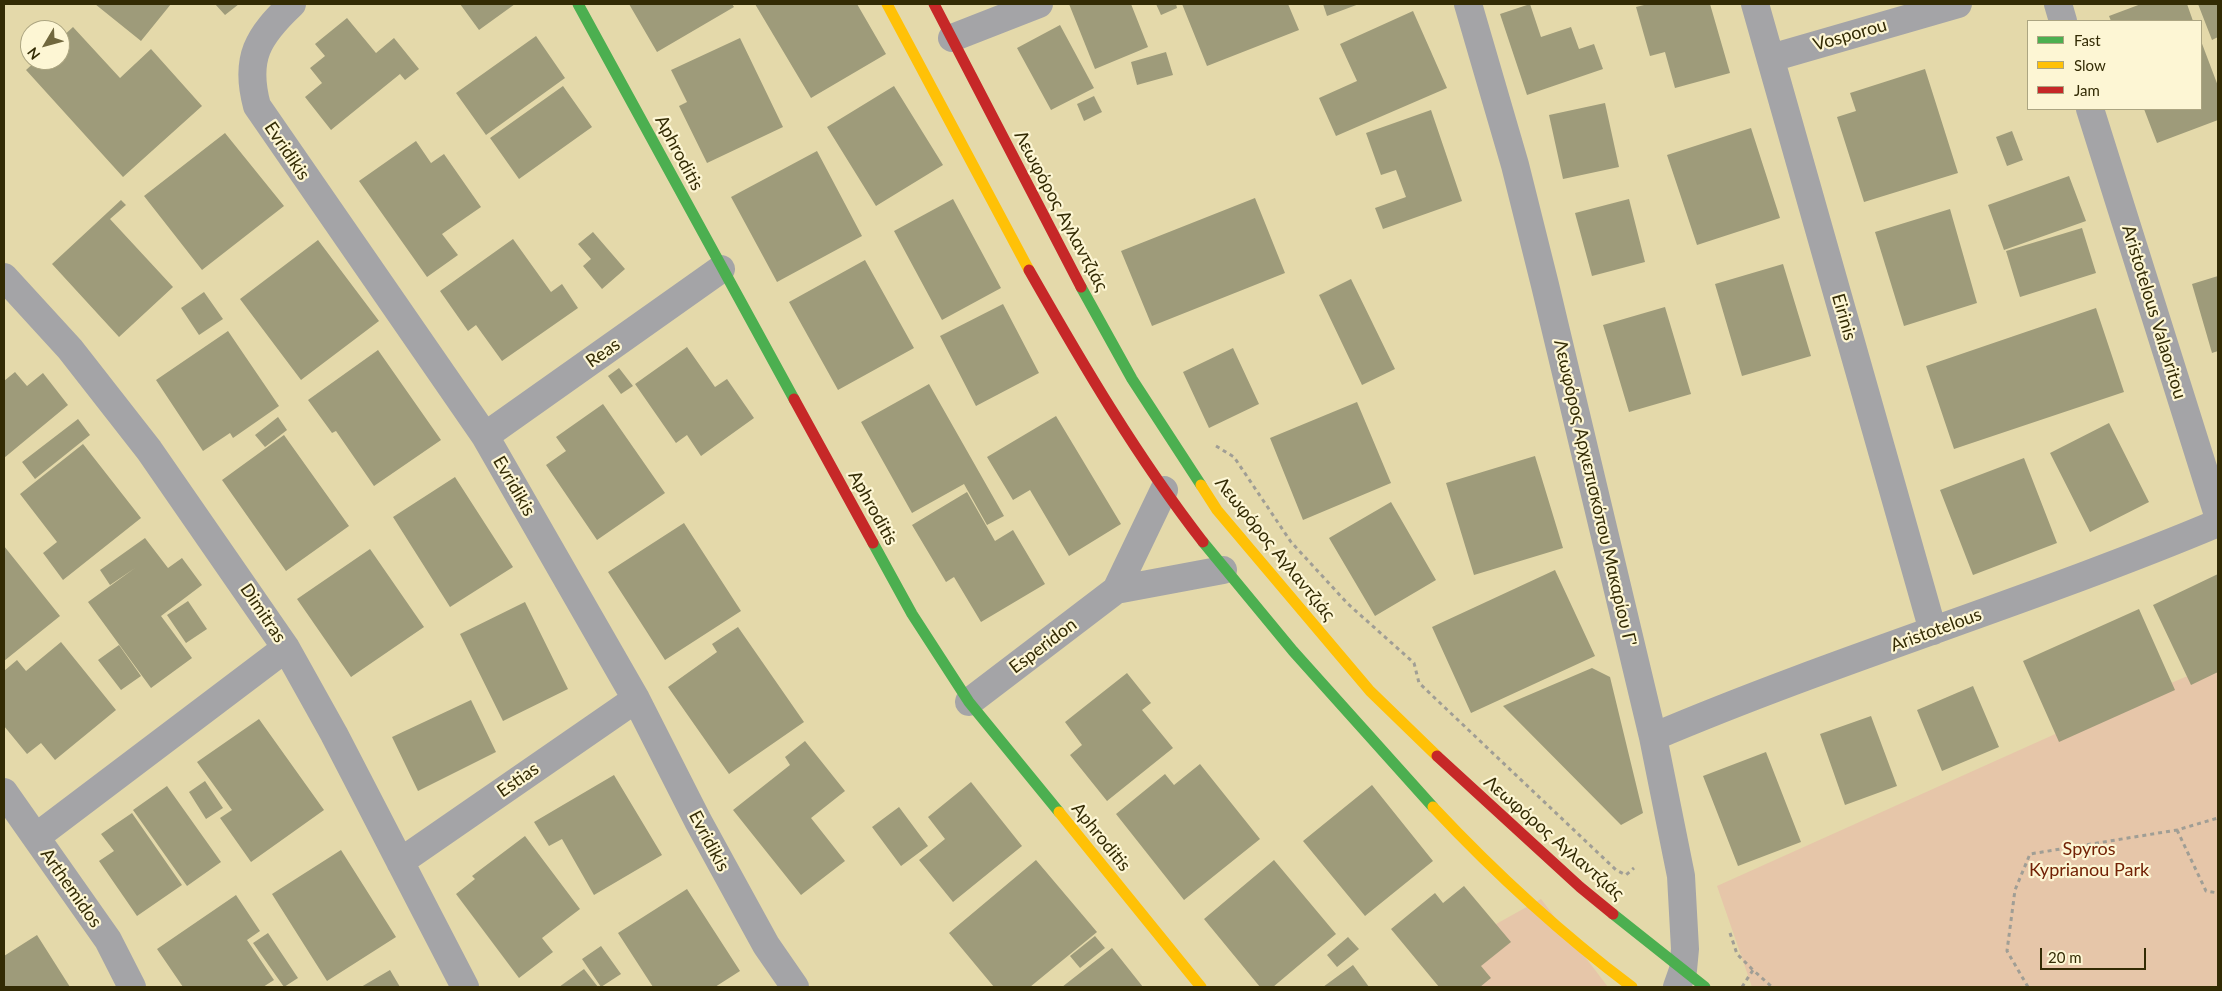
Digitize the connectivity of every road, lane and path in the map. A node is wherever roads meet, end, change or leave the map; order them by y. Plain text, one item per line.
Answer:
1 (292, 4) edge
2 (578, 4) edge
3 (888, 4) edge
4 (934, 4) edge
5 (1038, 4) edge
6 (1468, 4) edge
7 (1755, 4) edge
8 (1958, 4) edge
9 (2058, 4) edge
10 (2063, 20) edge
11 (952, 38) junction
12 (1770, 58) junction
13 (2090, 110) edge
14 (721, 269) junction
15 (4, 277) edge
16 (485, 436) junction
17 (1215, 445) dead end
18 (1164, 490) junction
19 (2218, 515) edge
20 (2218, 524) edge
21 (1223, 570) junction
22 (1116, 590) junction
23 (1933, 631) junction
24 (286, 648) junction
25 (636, 699) junction
26 (969, 702) junction
27 (1653, 737) junction
28 (4, 792) edge
29 (2218, 818) edge
30 (2177, 830) junction
31 (36, 837) junction
32 (400, 862) junction
33 (1634, 868) dead end
34 (2218, 894) edge
35 (1730, 934) dead end
36 (1753, 970) junction
37 (1680, 979) edge
38 (132, 987) edge
39 (465, 987) edge
40 (795, 987) edge
41 (1201, 987) edge
42 (1632, 987) edge
43 (1705, 987) edge
44 (1742, 987) edge
45 (1772, 987) edge
46 (2028, 987) edge

1 - 16 street, Evridikis
2 - 14 main road, Aphroditis
3 - 18 main road
4 - 11 main road, Λεωφόρος Αγλαντζιάς
5 - 11 street
6 - 27 street, Λεωφόρος Αρχιεπισκόπου Μακαρίου Γ'
7 - 12 street, Eirinis
8 - 12 street, Vosporou
9 - 10 street
11 - 37 main road, Λεωφόρος Αγλαντζιάς
12 - 23 street, Eirinis
13 - 19 street, Aristotelous Valaoritou
14 - 16 street, Reas
14 - 26 main road, Aphroditis
15 - 24 street, Dimitras
16 - 25 street, Evridikis
17 - 33 path
18 - 21 main road
18 - 22 street, Esperidon
20 - 23 street, Aristotelous
21 - 22 street, Esperidon
21 - 42 main road
22 - 26 street, Esperidon
23 - 27 street, Aristotelous
24 - 31 street
24 - 32 street, Dimitras
25 - 32 street, Estias
25 - 40 street, Evridikis
26 - 41 main road, Aphroditis
27 - 37 street, Λεωφόρος Αρχιεπισκόπου Μακαρίου Γ'
28 - 31 street, Arthemidos
29 - 30 path
30 - 34 path
30 - 46 path
31 - 38 street, Arthemidos
32 - 39 street, Dimitras
35 - 36 path
36 - 44 path
36 - 45 path
37 - 43 main road, Λεωφόρος Αγλαντζιάς

